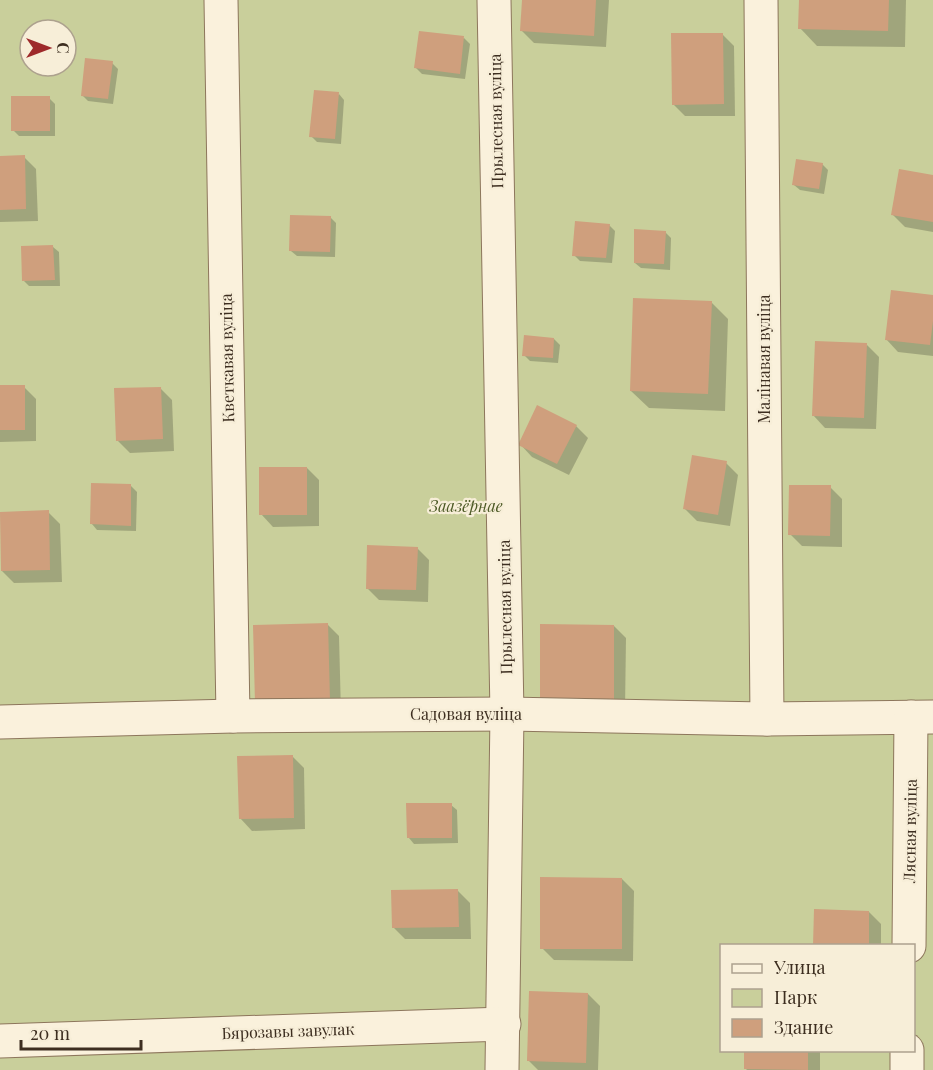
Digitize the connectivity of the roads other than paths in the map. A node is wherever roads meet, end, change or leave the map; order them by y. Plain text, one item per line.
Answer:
1 (221, 0) edge
2 (494, 0) edge
3 (761, 0) edge
4 (507, 714) junction
5 (233, 716) junction
6 (922, 717) edge
7 (767, 719) junction
8 (0, 722) edge
9 (909, 944) edge
10 (504, 1024) junction
11 (0, 1041) edge
12 (908, 1052) edge
13 (502, 1070) edge
14 (907, 1070) edge

1 - 5 lane, Кветкавая вуліца
2 - 4 lane, Прылесная вуліца
3 - 7 lane, Малінавая вуліца
4 - 5 lane, Садовая вуліца
4 - 7 lane, Садовая вуліца
4 - 10 lane, Прылесная вуліца
5 - 8 lane, Садовая вуліца
6 - 7 lane, Садовая вуліца
6 - 9 lane, Лясная вуліца
10 - 11 lane, Бярозавы завулак
10 - 13 lane, Прылесная вуліца
12 - 14 lane

